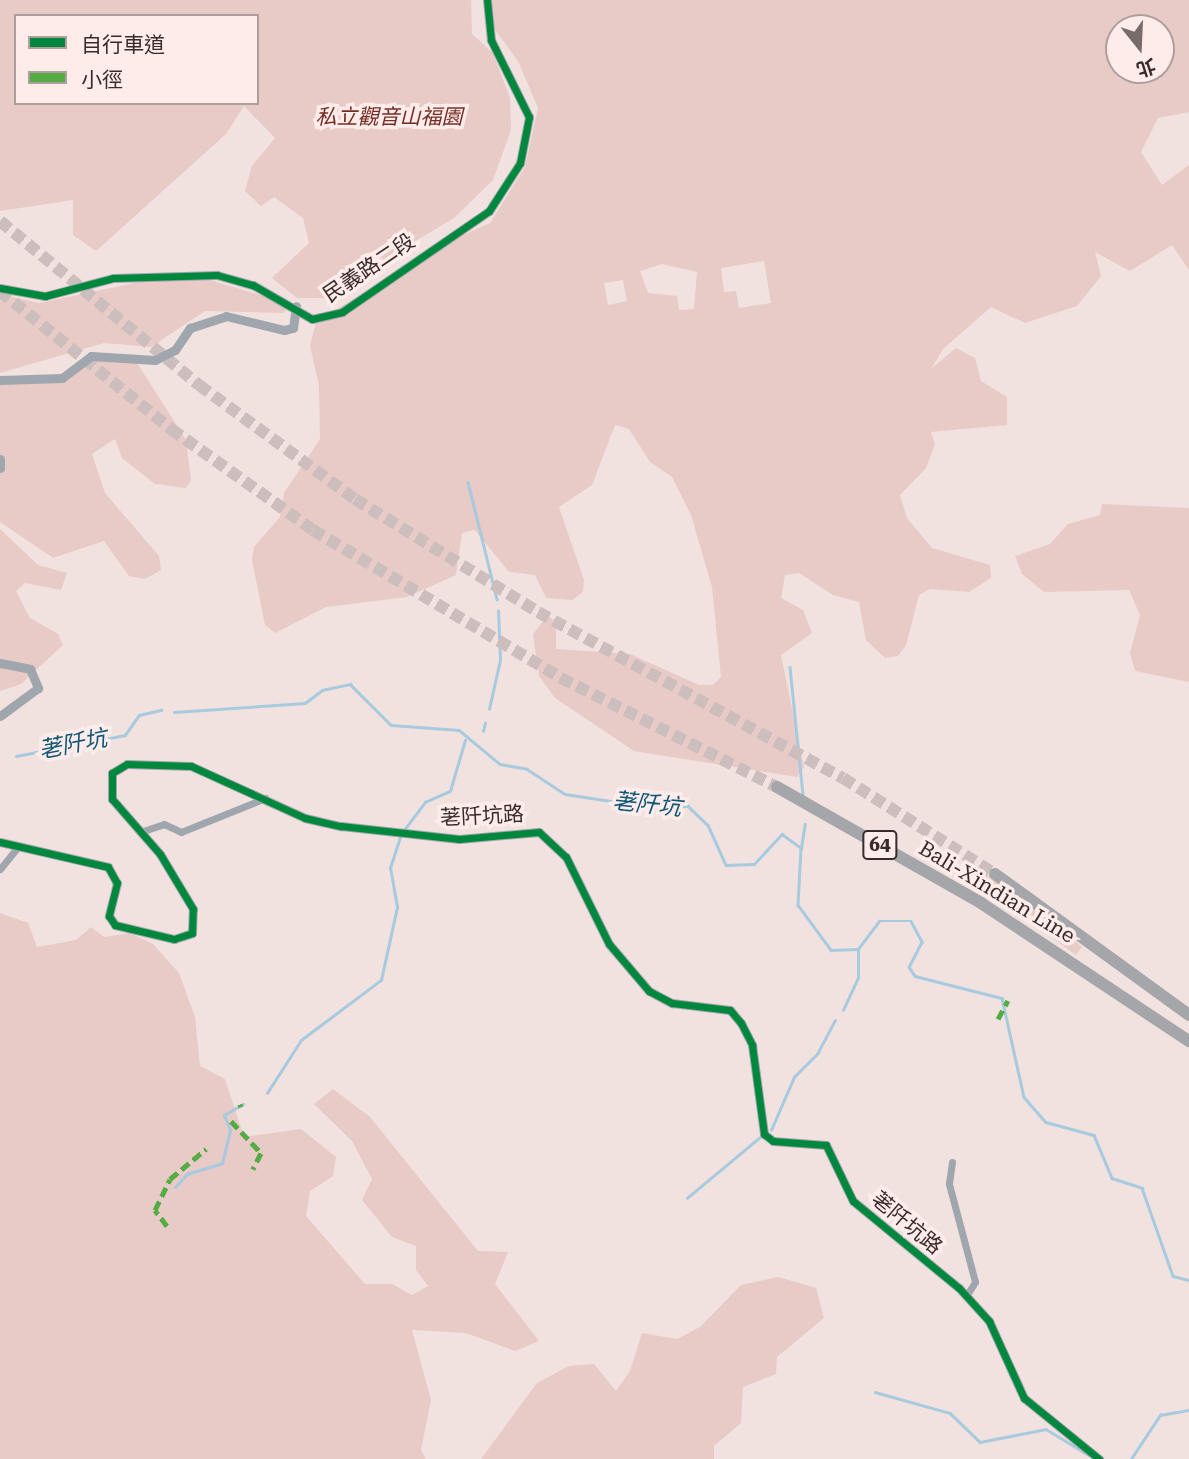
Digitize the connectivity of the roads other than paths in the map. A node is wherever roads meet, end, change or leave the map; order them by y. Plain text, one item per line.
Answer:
1 (486, 0) edge
2 (0, 288) edge
3 (296, 306) junction
4 (0, 380) edge
5 (0, 458) edge
6 (0, 468) edge
7 (0, 663) edge
8 (0, 716) edge
9 (777, 787) tunnel mouth
10 (265, 798) junction
11 (142, 831) junction
12 (0, 842) edge
13 (17, 848) junction
14 (0, 869) edge
15 (995, 874) tunnel mouth
16 (1189, 1015) edge
17 (1189, 1041) edge
18 (952, 1161) dead end
19 (967, 1295) junction
20 (1095, 1455) edge

1 - 3 street, 民義路二段
2 - 3 street, 民義路二段
3 - 4 street
5 - 6 street
7 - 8 street
9 - 17 highway, Bali-Xindian Line / 64
10 - 11 street
10 - 11 street, 荖阡坑路
10 - 19 street, 荖阡坑路
11 - 13 street, 荖阡坑路
12 - 13 street, 荖阡坑路
13 - 14 street
15 - 16 highway, Bali-Xindian Line
18 - 19 street
19 - 20 street, 荖阡坑路

